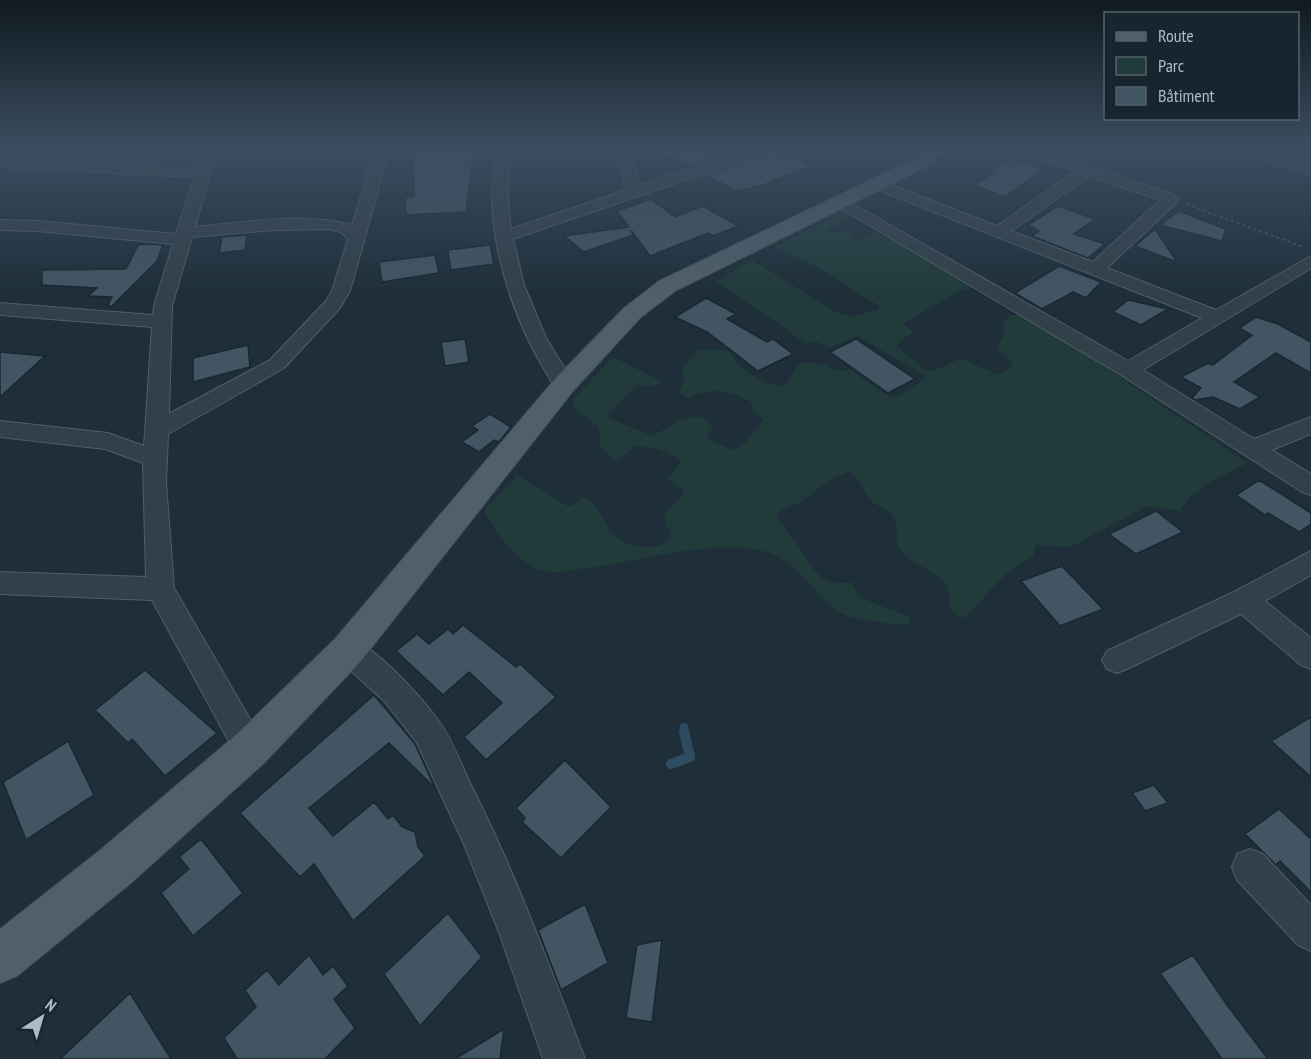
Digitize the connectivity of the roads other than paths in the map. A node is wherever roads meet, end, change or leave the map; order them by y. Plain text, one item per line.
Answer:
1 (196, 196) edge
2 (369, 196) edge
3 (500, 196) edge
4 (627, 196) edge
5 (852, 196) edge
6 (908, 196) edge
7 (1050, 196) edge
8 (1164, 196) edge
9 (840, 203) junction
10 (0, 225) edge
11 (999, 232) junction
12 (183, 236) junction
13 (504, 237) junction
14 (357, 238) junction
15 (1311, 261) edge
16 (1095, 270) junction
17 (0, 309) edge
18 (1215, 316) junction
19 (164, 322) junction
20 (1128, 370) junction
21 (564, 385) junction
22 (1311, 425) edge
23 (0, 429) edge
24 (155, 431) junction
25 (1252, 449) junction
26 (156, 459) junction
27 (1311, 486) edge
28 (1311, 562) edge
29 (0, 583) edge
30 (160, 589) junction
31 (1244, 600) junction
32 (348, 650) junction
33 (1311, 656) edge
34 (1117, 660) dead end
35 (250, 749) junction
36 (1250, 867) dead end
37 (1311, 932) edge
38 (0, 959) edge
39 (564, 1059) edge

1 - 12 street
2 - 14 street
3 - 13 street
4 - 13 street
5 - 9 main road
6 - 11 street
7 - 11 street
8 - 16 street
9 - 20 street
9 - 21 main road
10 - 12 street
11 - 16 street
12 - 14 street
12 - 19 street
13 - 21 street
14 - 24 street
15 - 18 street
16 - 18 street
17 - 19 street
18 - 20 street
19 - 24 street
20 - 25 street
21 - 32 main road
22 - 25 street
23 - 26 street
24 - 26 street
25 - 27 street
26 - 30 street
28 - 31 street
29 - 30 street
30 - 35 street
31 - 33 street
31 - 34 street
32 - 35 main road
32 - 39 street
35 - 38 main road
36 - 37 street

